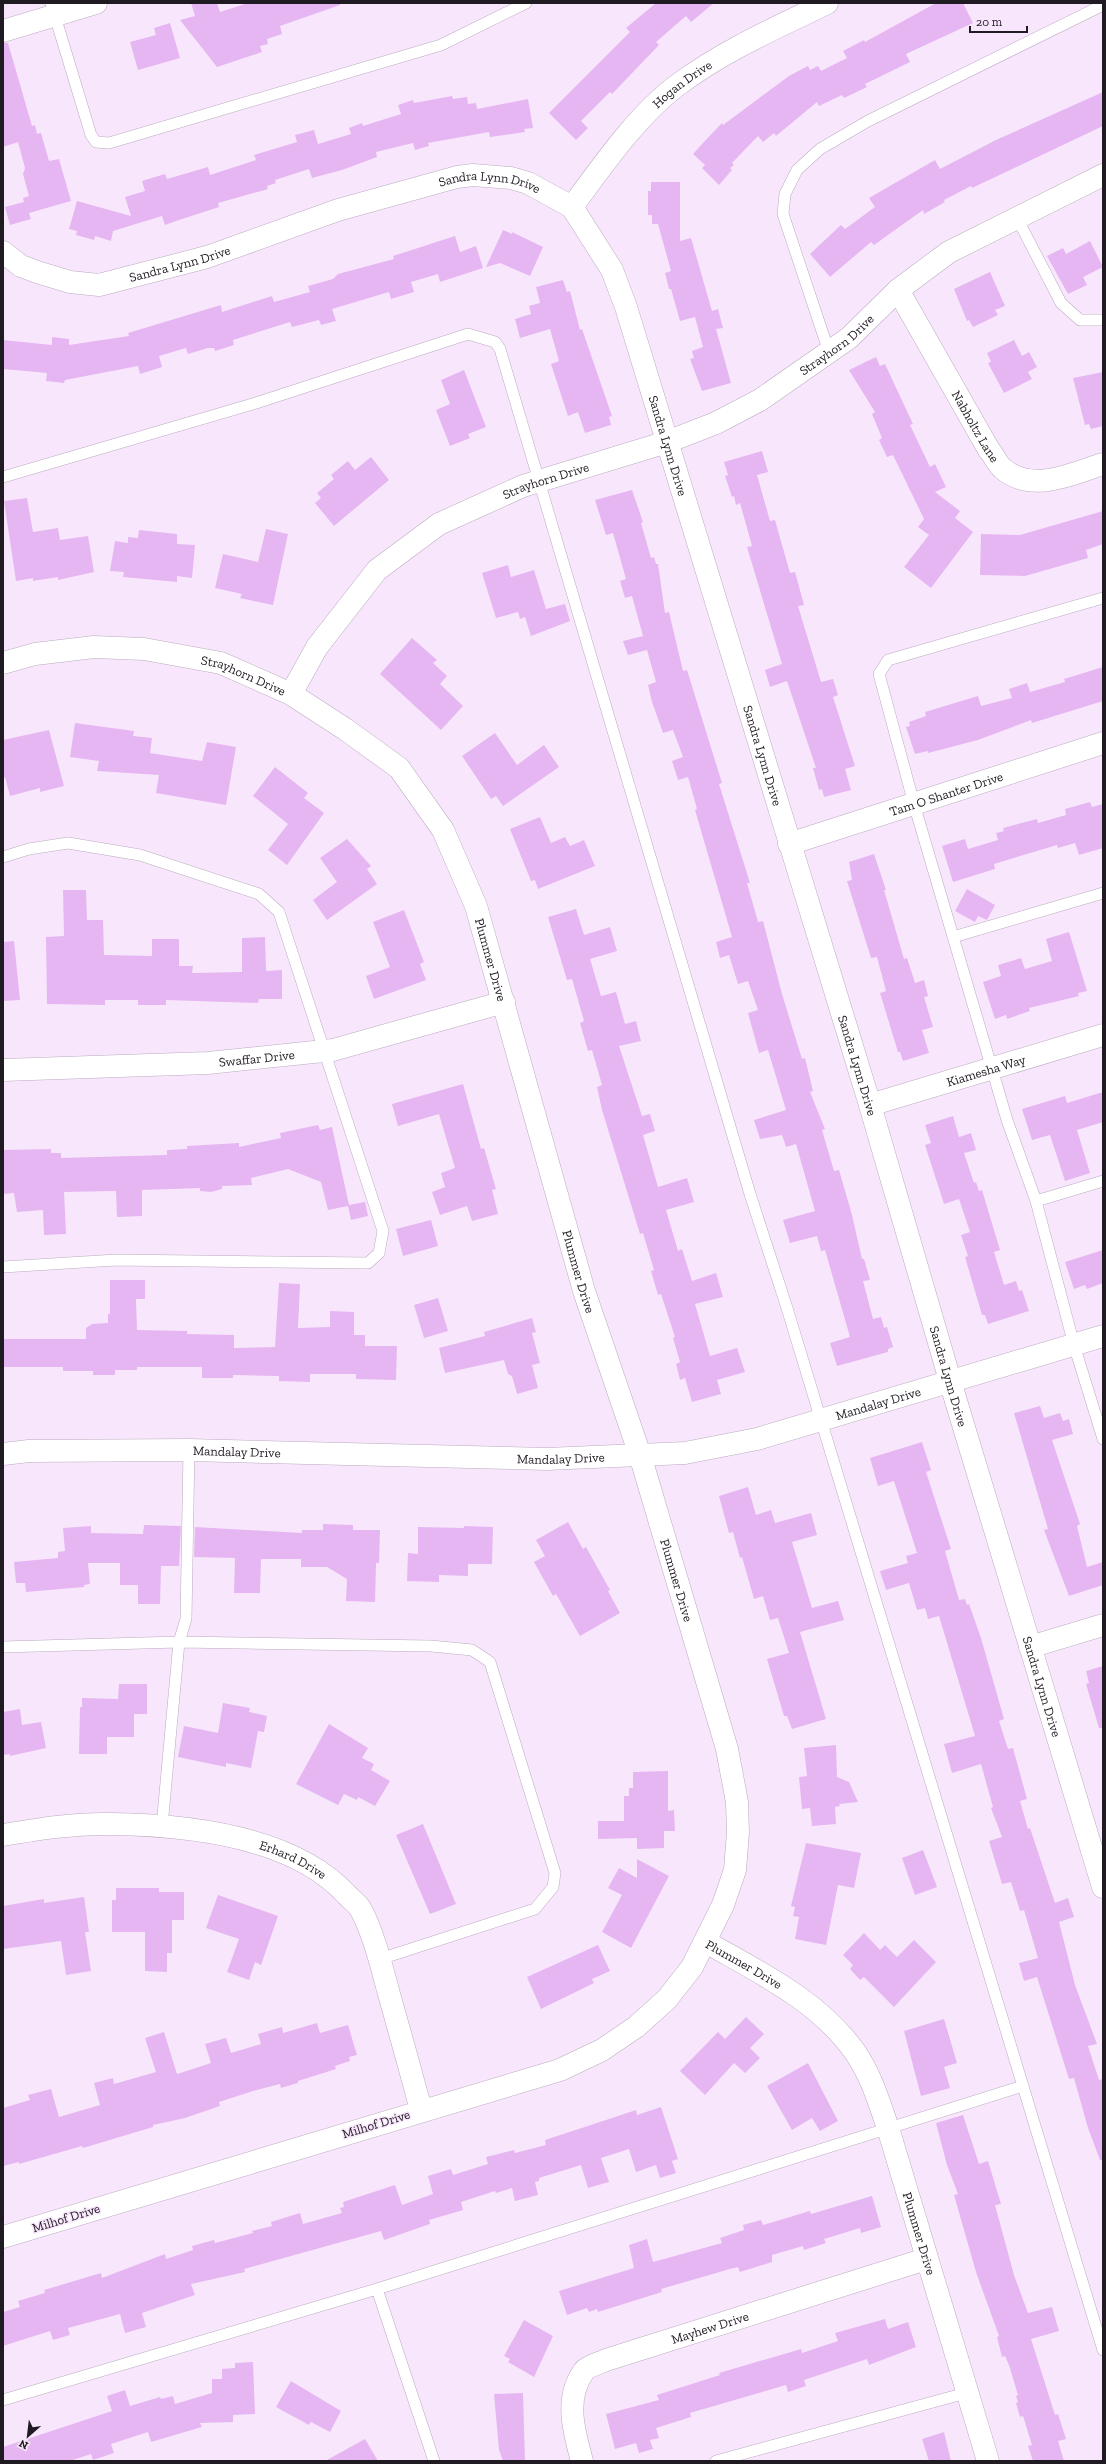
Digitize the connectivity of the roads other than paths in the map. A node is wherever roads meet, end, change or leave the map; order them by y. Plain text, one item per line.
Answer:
1 (96, 3) edge
2 (526, 3) edge
3 (827, 3) edge
4 (1103, 5) edge
5 (53, 9) edge
6 (3, 31) edge
7 (1103, 175) edge
8 (572, 207) junction
9 (1017, 218) junction
10 (3, 252) edge
11 (898, 290) junction
12 (1103, 320) edge
13 (829, 352) junction
14 (667, 442) junction
15 (1103, 464) edge
16 (3, 477) edge
17 (538, 481) junction
18 (1103, 598) edge
19 (3, 663) edge
20 (291, 694) junction
21 (1103, 743) edge
22 (914, 804) junction
23 (790, 844) junction
24 (3, 857) edge
25 (1103, 893) edge
26 (953, 937) junction
27 (504, 1002) junction
28 (1103, 1035) edge
29 (324, 1051) junction
30 (993, 1068) junction
31 (3, 1070) edge
32 (870, 1105) junction
33 (1103, 1181) edge
34 (1036, 1201) junction
35 (3, 1268) edge
36 (1103, 1336) edge
37 (1074, 1345) junction
38 (950, 1382) junction
39 (821, 1420) junction
40 (1103, 1439) edge
41 (189, 1450) junction
42 (3, 1454) edge
43 (640, 1455) junction
44 (1103, 1625) edge
45 (179, 1642) junction
46 (3, 1647) edge
47 (1030, 1647) junction
48 (162, 1826) junction
49 (3, 1835) edge
50 (1103, 1887) edge
51 (706, 1942) junction
52 (380, 1959) junction
53 (1023, 2086) junction
54 (421, 2110) junction
55 (888, 2128) junction
56 (3, 2237) edge
57 (926, 2259) junction
58 (377, 2289) junction
59 (1103, 2350) edge
60 (966, 2392) junction
61 (3, 2400) edge
62 (434, 2461) edge
63 (582, 2461) edge
64 (716, 2461) edge
65 (988, 2461) edge

1 - 5 street
2 - 5 lane
3 - 8 street, Hogan Drive
4 - 13 lane
5 - 6 street
7 - 9 street, Strayhorn Drive
8 - 10 street, Sandra Lynn Drive
8 - 14 street, Sandra Lynn Drive
9 - 11 street, Strayhorn Drive
9 - 12 lane
11 - 13 street, Strayhorn Drive
11 - 15 street, Nabholtz Lane
13 - 14 street, Strayhorn Drive
14 - 17 street, Strayhorn Drive
14 - 23 street, Sandra Lynn Drive
16 - 17 lane
17 - 20 street, Strayhorn Drive
17 - 39 lane
18 - 22 lane
19 - 20 street, Strayhorn Drive
20 - 27 street, Plummer Drive
21 - 22 street, Tam O Shanter Drive
22 - 23 street, Tam O Shanter Drive
22 - 26 lane
23 - 32 street, Sandra Lynn Drive
24 - 29 lane
25 - 26 lane
26 - 30 lane
27 - 29 street, Swaffar Drive
27 - 43 street, Plummer Drive
28 - 30 street, Kiamesha Way
29 - 31 street, Swaffar Drive
29 - 35 lane
30 - 32 street, Kiamesha Way
30 - 34 lane
32 - 38 street, Sandra Lynn Drive
33 - 34 lane
34 - 37 lane
36 - 37 street, Mandalay Drive
37 - 38 street, Mandalay Drive
37 - 40 lane
38 - 39 street, Mandalay Drive
38 - 47 street, Sandra Lynn Drive
39 - 43 street, Mandalay Drive
39 - 53 lane
41 - 42 street, Mandalay Drive
41 - 43 street, Mandalay Drive
41 - 45 lane
43 - 51 street, Plummer Drive
44 - 47 street
45 - 46 lane
45 - 48 lane
45 - 52 lane
47 - 50 street, Sandra Lynn Drive
48 - 49 street, Erhard Drive
48 - 52 street, Erhard Drive
51 - 54 street, Milhof Drive
51 - 55 street, Plummer Drive
52 - 54 street, Erhard Drive
53 - 55 lane
53 - 59 lane
54 - 56 street, Milhof Drive
55 - 57 street, Plummer Drive
55 - 58 lane
57 - 60 street, Plummer Drive
57 - 63 street, Mayhew Drive
58 - 61 lane
58 - 62 lane
60 - 64 lane
60 - 65 street, Plummer Drive

